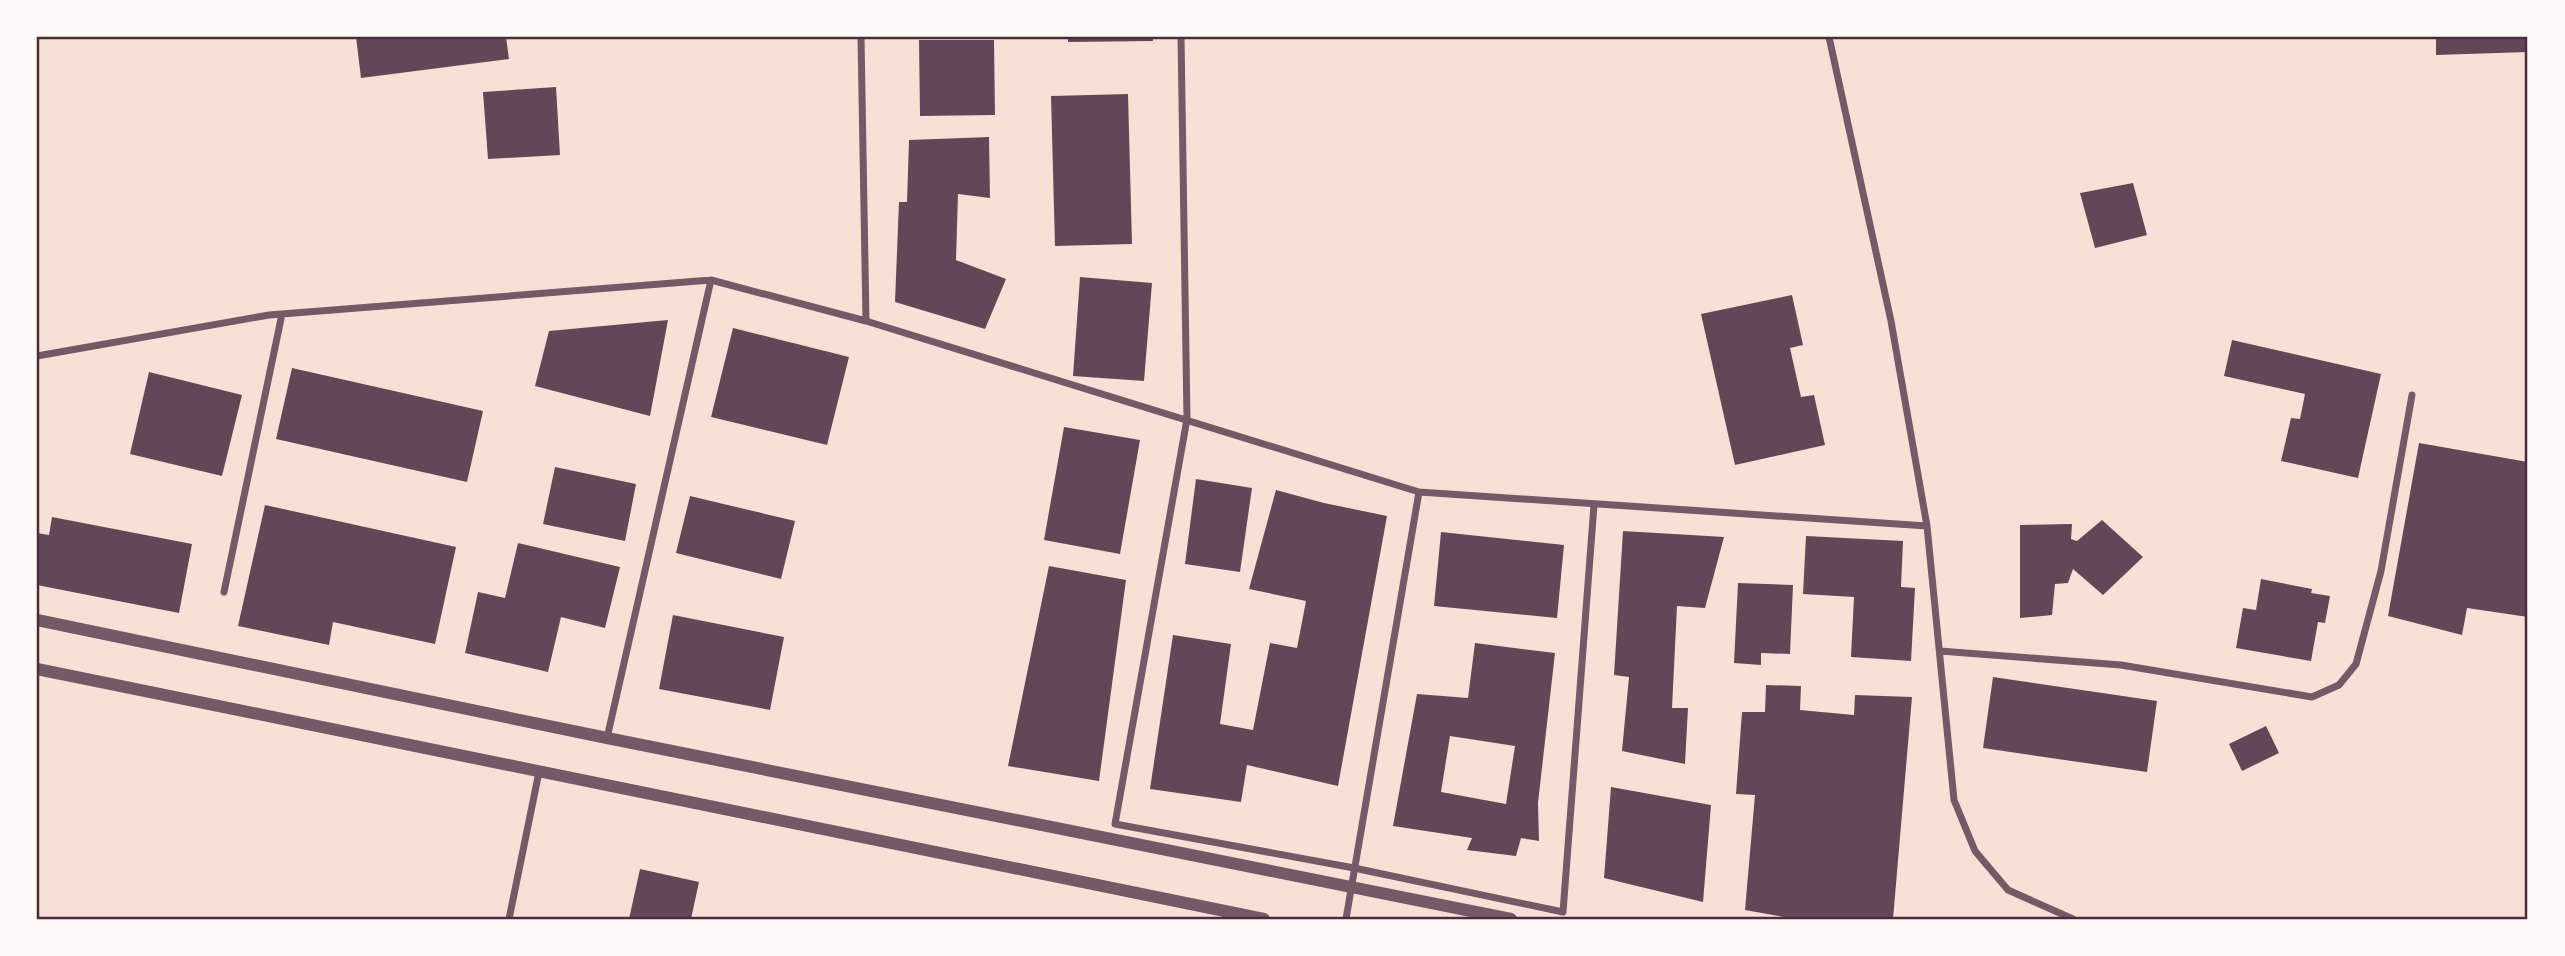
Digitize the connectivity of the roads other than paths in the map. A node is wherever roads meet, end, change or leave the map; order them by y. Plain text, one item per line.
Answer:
1 (861, 37) edge
2 (1181, 37) edge
3 (1829, 37) edge
4 (711, 279) junction
5 (282, 314) junction
6 (866, 321) junction
7 (37, 356) edge
8 (2412, 395) dead end
9 (1187, 419) junction
10 (1419, 492) junction
11 (1594, 505) junction
12 (1927, 526) junction
13 (224, 592) dead end
14 (37, 620) edge
15 (1940, 652) junction
16 (37, 669) edge
17 (607, 738) junction
18 (539, 772) junction
19 (1354, 868) junction
20 (509, 919) edge
21 (1264, 919) edge
22 (1346, 919) edge
23 (1511, 919) edge
24 (2073, 919) edge

1 - 6 street
2 - 9 street
3 - 12 street
4 - 5 street
4 - 6 street
4 - 17 street
5 - 7 street
5 - 13 street
6 - 9 street
8 - 15 street
9 - 10 street
9 - 19 street
10 - 11 street
10 - 19 street
11 - 12 street
11 - 19 street
12 - 15 street
14 - 17 street
15 - 24 street
16 - 18 street
17 - 23 street
18 - 20 street
18 - 21 street
19 - 22 street

